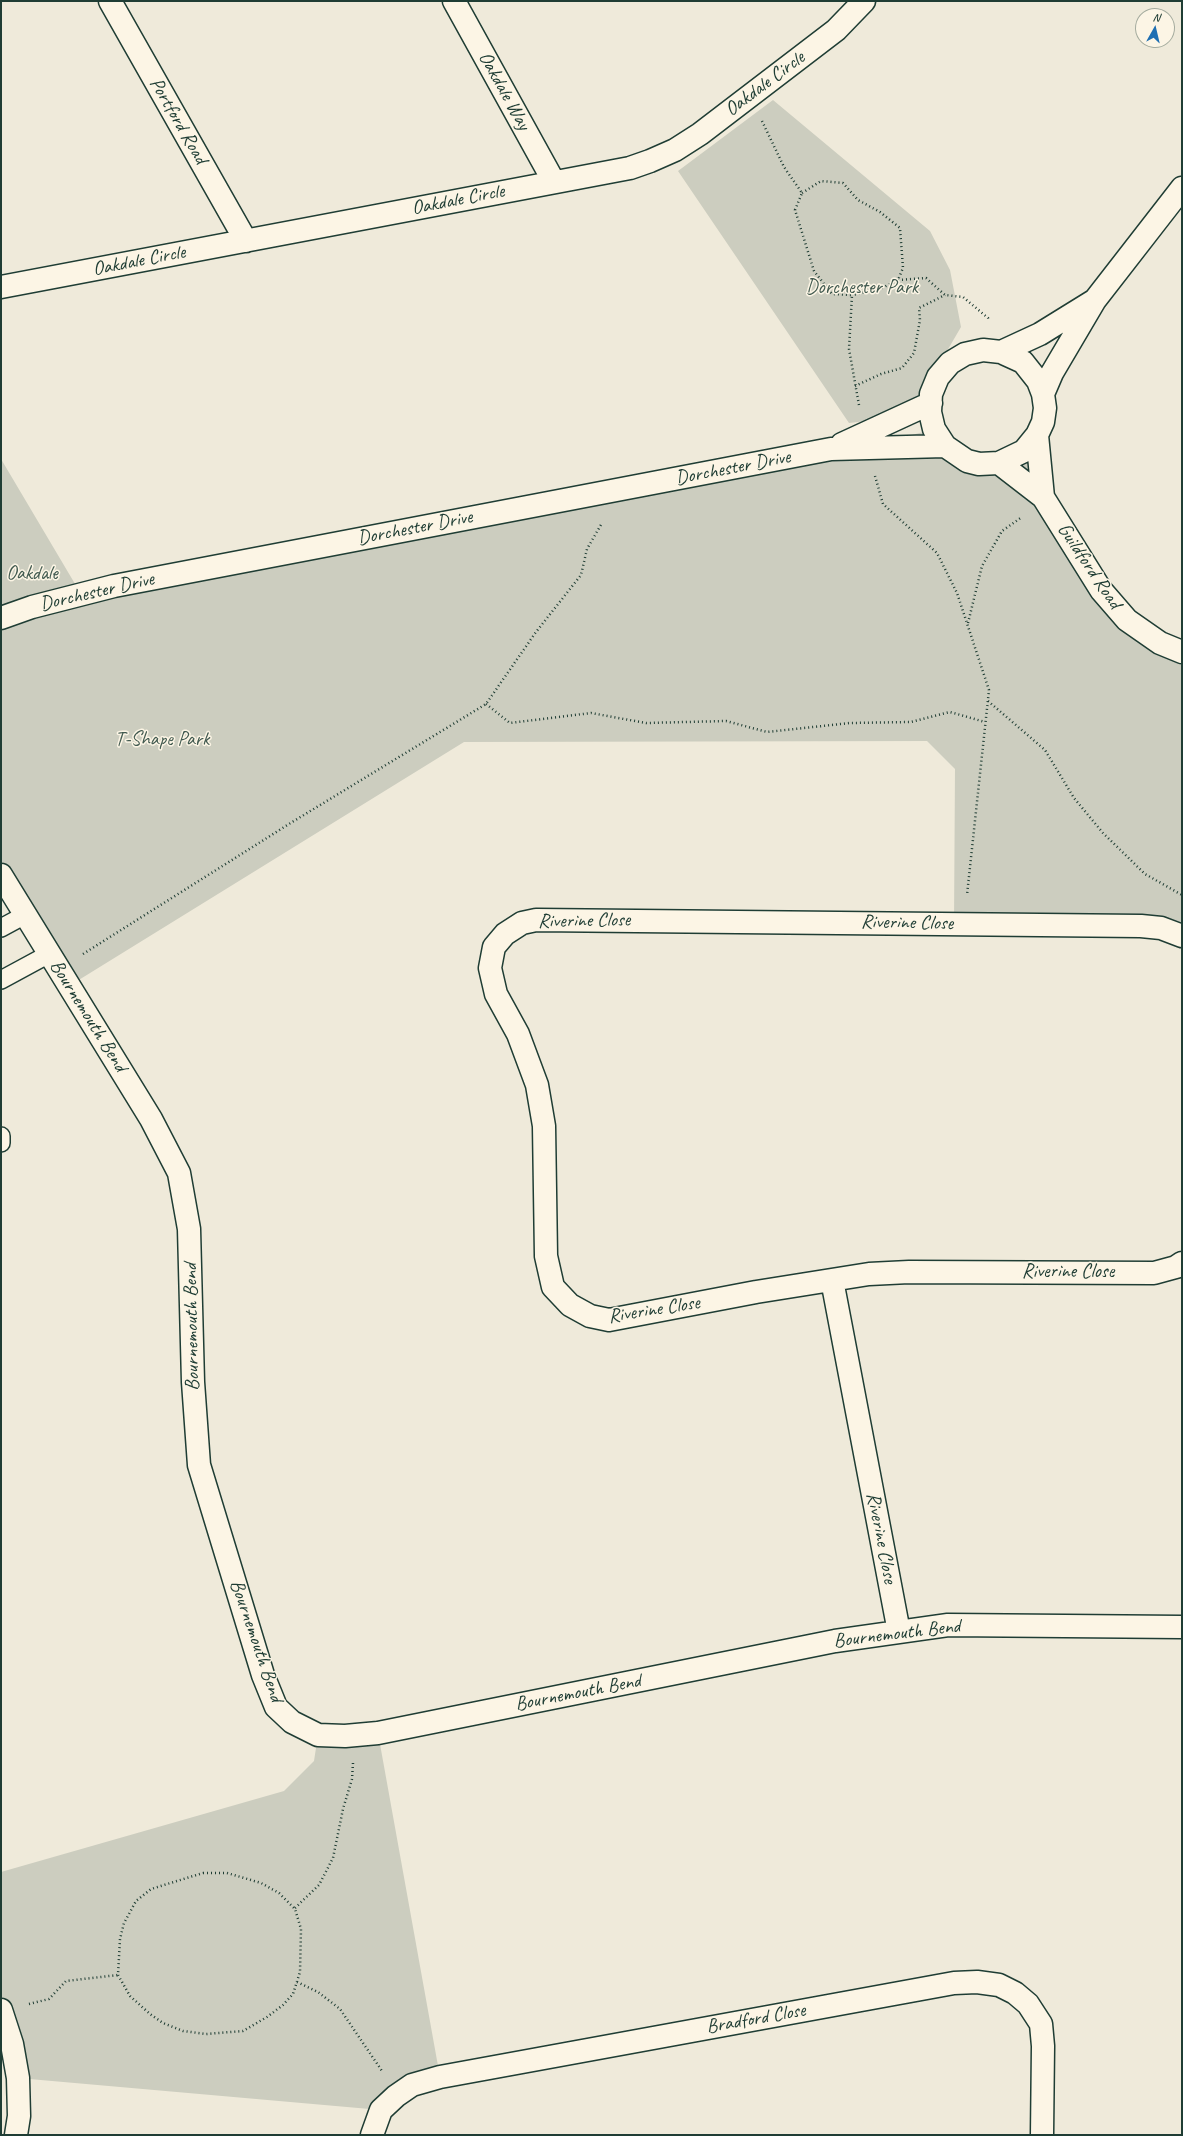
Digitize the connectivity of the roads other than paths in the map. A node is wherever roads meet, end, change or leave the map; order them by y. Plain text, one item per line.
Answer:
1 (110, 1) edge
2 (454, 1) edge
3 (864, 1) edge
4 (554, 182) junction
5 (1182, 188) edge
6 (246, 241) junction
7 (1, 287) edge
8 (1095, 300) junction
9 (1001, 352) junction
10 (1043, 394) junction
11 (931, 403) junction
12 (1037, 436) junction
13 (866, 441) junction
14 (945, 446) junction
15 (999, 463) junction
16 (1045, 499) junction
17 (1, 618) edge
18 (1182, 652) edge
19 (1, 875) edge
20 (25, 914) junction
21 (1, 928) edge
22 (1182, 936) edge
23 (54, 961) junction
24 (1, 980) edge
25 (1, 1136) edge
26 (1, 1143) edge
27 (1182, 1263) edge
28 (832, 1280) junction
29 (1182, 1628) edge
30 (899, 1632) junction
31 (1, 2010) edge
32 (16, 2135) edge
33 (372, 2135) edge
34 (1042, 2135) edge

1 - 6 street, Portford Road
2 - 4 street, Oakdale Way
3 - 4 street, Oakdale Circle
4 - 6 street, Oakdale Circle
5 - 8 street
6 - 7 street, Oakdale Circle
8 - 9 street
8 - 10 street
9 - 10 street
9 - 11 street
10 - 12 street
11 - 13 street, Dorchester Drive
11 - 14 street
12 - 15 street
12 - 16 street, Guildford Road
13 - 14 street, Dorchester Drive
13 - 17 street, Dorchester Drive
14 - 15 street
15 - 16 street, Guildford Road
16 - 18 street, Guildford Road
19 - 20 street, Bournemouth Bend
20 - 21 lane
20 - 23 street, Bournemouth Bend
22 - 28 street, Riverine Close
23 - 24 lane
23 - 30 street, Bournemouth Bend
25 - 26 lane
27 - 28 street, Riverine Close
28 - 30 street, Riverine Close
29 - 30 street, Bournemouth Bend
31 - 32 street
33 - 34 street, Bradford Close

